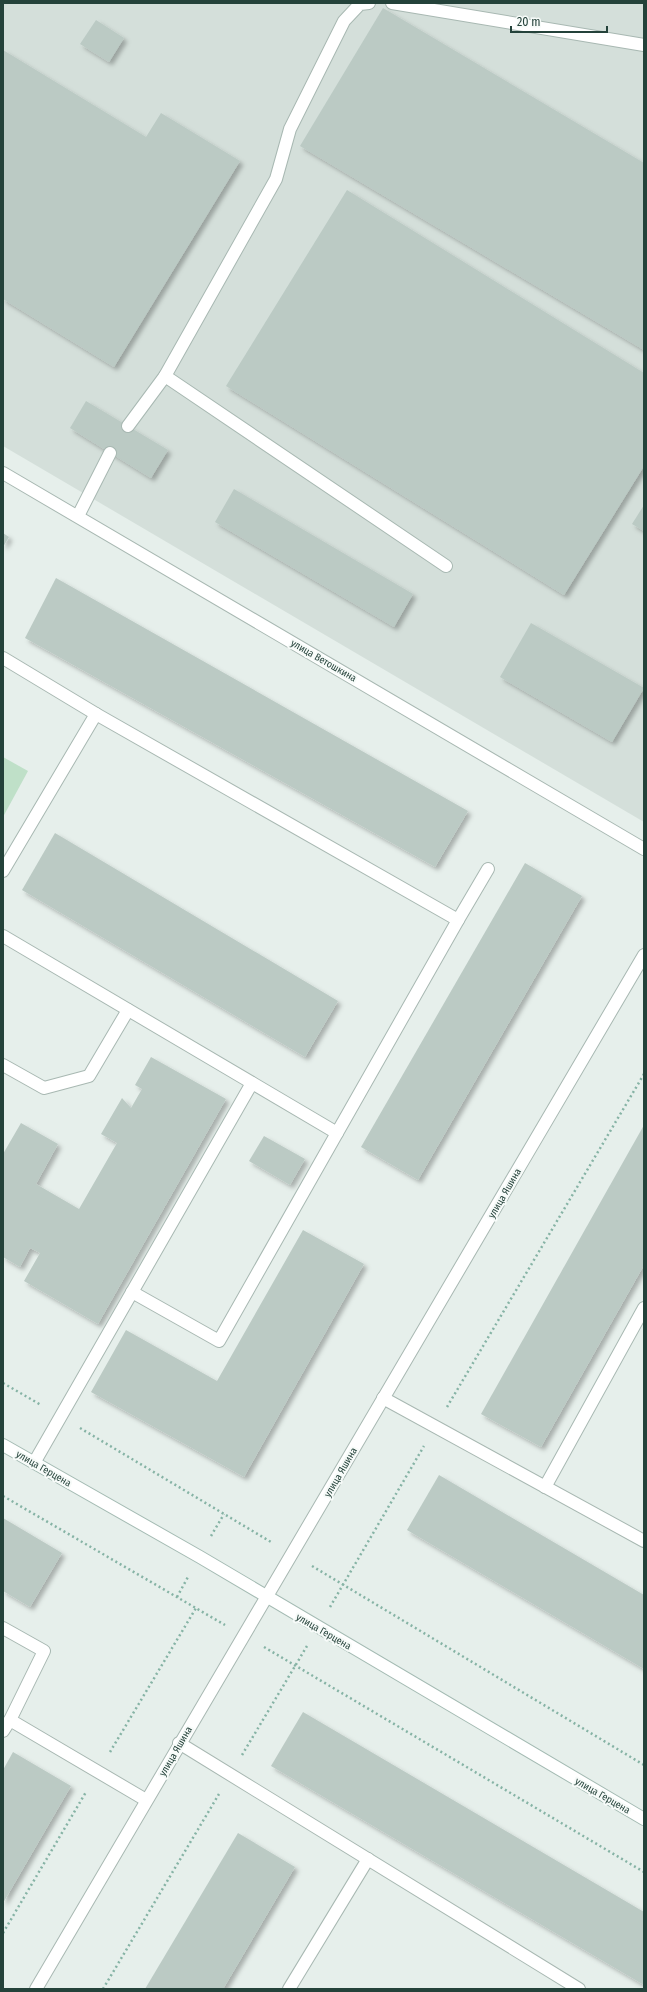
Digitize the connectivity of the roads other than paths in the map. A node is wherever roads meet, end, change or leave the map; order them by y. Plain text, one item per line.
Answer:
1 (368, 3) edge
2 (392, 3) edge
3 (644, 45) edge
4 (165, 376) junction
5 (128, 426) dead end
6 (110, 453) dead end
7 (3, 473) edge
8 (78, 516) junction
9 (446, 566) dead end
10 (3, 658) edge
11 (96, 714) junction
12 (644, 849) edge
13 (488, 869) dead end
14 (3, 871) edge
15 (458, 920) junction
16 (3, 936) edge
17 (644, 955) edge
18 (128, 1010) junction
19 (3, 1065) edge
20 (252, 1083) junction
21 (338, 1133) junction
22 (132, 1292) junction
23 (642, 1314) edge
24 (383, 1398) junction
25 (3, 1445) edge
26 (34, 1463) junction
27 (546, 1487) junction
28 (644, 1541) edge
29 (266, 1597) junction
30 (3, 1628) edge
31 (10, 1720) junction
32 (3, 1731) edge
33 (179, 1743) junction
34 (146, 1800) junction
35 (644, 1819) edge
36 (368, 1859) junction
37 (36, 1989) edge
38 (289, 1989) edge
39 (580, 1989) edge

1 - 4 street
2 - 3 street
4 - 5 street
4 - 9 street
6 - 8 street
7 - 8 street, улица Ветошкина
8 - 12 street, улица Ветошкина
10 - 11 street
11 - 14 street
11 - 15 street
13 - 15 street
15 - 21 street
16 - 18 street
17 - 24 street, улица Яшина
18 - 19 street
18 - 20 street
20 - 21 street
20 - 22 street
21 - 22 street
22 - 26 street
23 - 27 street
24 - 27 street
24 - 29 street, улица Яшина
25 - 26 street, улица Герцена
26 - 29 street, улица Герцена
27 - 28 street
29 - 33 street, улица Яшина
29 - 35 street, улица Герцена
30 - 31 street
31 - 32 street
31 - 34 street
33 - 34 street, улица Яшина
33 - 36 street
34 - 37 street, улица Яшина
36 - 38 street
36 - 39 street

